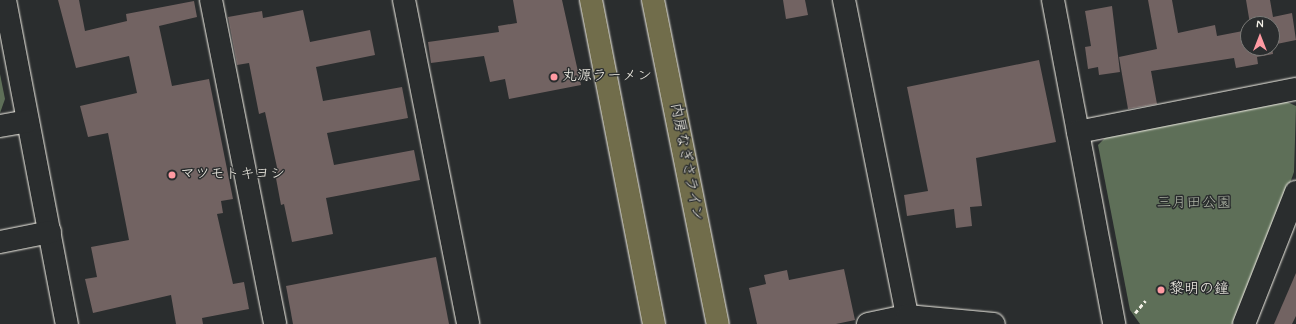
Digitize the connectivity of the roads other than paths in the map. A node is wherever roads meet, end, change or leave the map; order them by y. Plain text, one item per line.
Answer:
1 (5, 0) edge
2 (211, 0) edge
3 (404, 0) edge
4 (591, 0) edge
5 (653, 0) edge
6 (844, 0) edge
7 (1053, 0) edge
8 (1296, 89) edge
9 (28, 121) junction
10 (0, 126) edge
11 (1078, 132) junction
12 (1296, 192) edge
13 (50, 232) junction
14 (0, 242) edge
15 (907, 316) junction
16 (1123, 320) edge
17 (67, 324) edge
18 (275, 324) edge
19 (468, 324) edge
20 (654, 324) edge
21 (718, 324) edge
22 (868, 324) edge
23 (994, 324) edge
24 (1244, 324) edge

1 - 9 street
2 - 18 street
3 - 19 street
4 - 20 highway
5 - 21 highway, 内房なぎさライン
6 - 15 street
7 - 11 street
8 - 11 street
9 - 10 street
9 - 13 street
11 - 16 street
12 - 24 street
13 - 14 street
13 - 17 street
15 - 22 street
15 - 23 street

